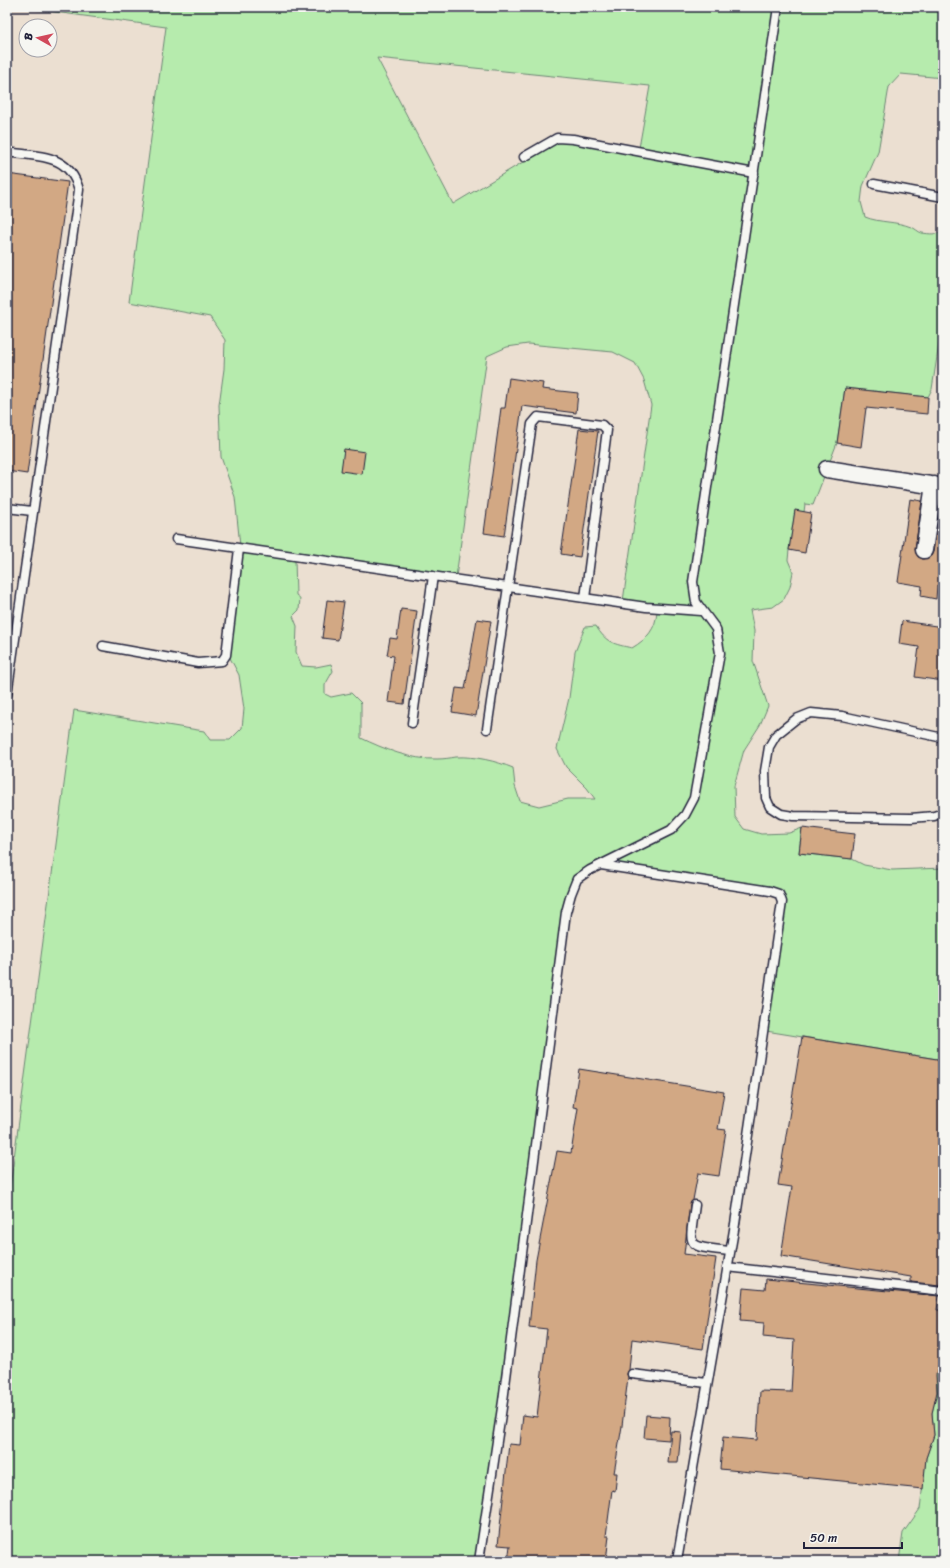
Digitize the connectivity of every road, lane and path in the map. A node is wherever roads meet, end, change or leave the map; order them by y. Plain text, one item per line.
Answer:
1 (778, 7) edge
2 (7, 152) edge
3 (524, 157) dead end
4 (754, 173) junction
5 (874, 184) dead end
6 (943, 197) edge
7 (827, 469) dead end
8 (938, 486) edge
9 (7, 508) edge
10 (32, 511) junction
11 (176, 539) dead end
12 (239, 549) junction
13 (924, 550) dead end
14 (433, 576) junction
15 (507, 587) junction
16 (585, 598) junction
17 (701, 611) junction
18 (103, 646) dead end
19 (7, 695) edge
20 (412, 723) dead end
21 (487, 728) dead end
22 (943, 738) edge
23 (943, 813) edge
24 (601, 865) junction
25 (695, 1205) dead end
26 (730, 1252) junction
27 (728, 1267) junction
28 (943, 1291) edge
29 (632, 1374) dead end
30 (707, 1383) junction
31 (479, 1561) edge
32 (676, 1561) edge

1 - 4 lane
2 - 10 lane
3 - 4 lane
4 - 17 lane
5 - 6 lane
7 - 8 street
8 - 13 street
9 - 10 lane
10 - 19 lane
11 - 12 lane
12 - 14 lane
12 - 18 lane
14 - 15 lane
14 - 20 lane
15 - 16 lane
15 - 16 lane
15 - 21 lane
16 - 17 lane
17 - 24 lane
22 - 23 lane
24 - 26 lane
24 - 31 lane
25 - 26 lane
26 - 27 lane
27 - 28 lane
27 - 30 lane
29 - 30 lane
30 - 32 lane

